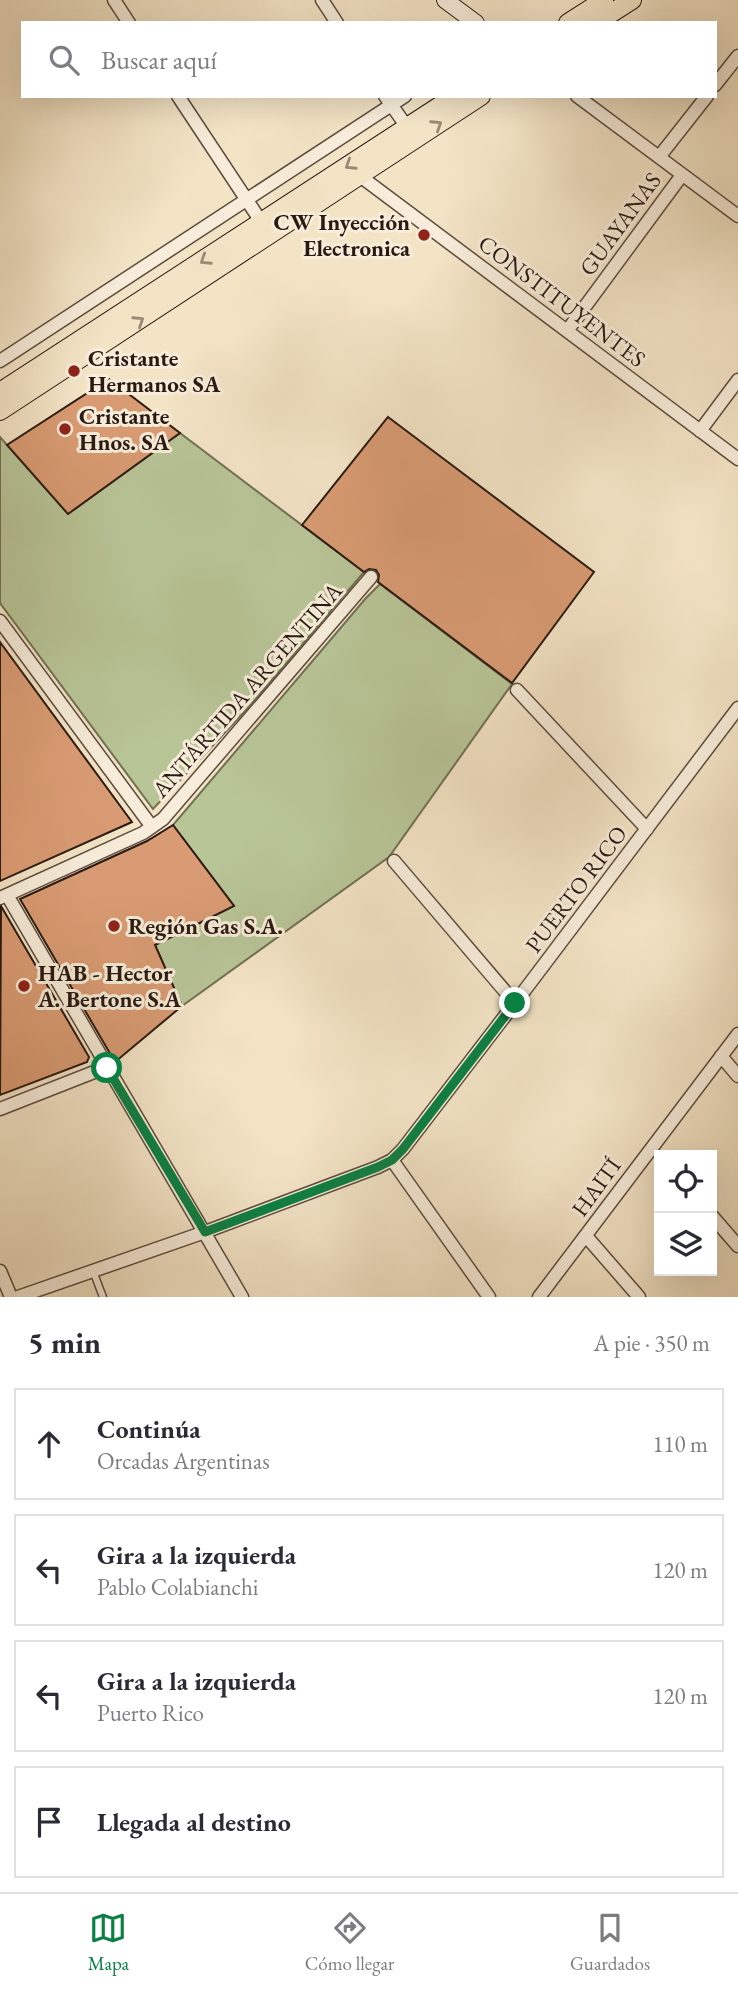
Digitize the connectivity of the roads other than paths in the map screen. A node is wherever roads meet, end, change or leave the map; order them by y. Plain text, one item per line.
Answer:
1 (114, 0) edge
2 (322, 0) edge
3 (445, 0) edge
4 (604, 0) edge
5 (632, 0) edge
6 (129, 21) edge
7 (336, 21) edge
8 (473, 21) edge
9 (571, 21) edge
10 (599, 21) edge
11 (738, 56) edge
12 (717, 82) edge
13 (179, 98) edge
14 (452, 98) edge
15 (478, 98) edge
16 (580, 98) edge
17 (705, 98) edge
18 (388, 101) edge
19 (407, 127) junction
20 (659, 157) junction
21 (682, 175) junction
22 (360, 176) junction
23 (246, 200) junction
24 (738, 216) edge
25 (262, 223) junction
26 (567, 331) junction
27 (0, 361) edge
28 (738, 380) edge
29 (0, 392) edge
30 (0, 411) edge
31 (700, 430) junction
32 (738, 459) edge
33 (371, 577) dead end
34 (0, 621) edge
35 (517, 690) dead end
36 (738, 708) edge
37 (152, 827) junction
38 (647, 829) junction
39 (394, 861) dead end
40 (3, 897) edge
41 (515, 1003) junction
42 (738, 1034) edge
43 (721, 1056) junction
44 (107, 1068) junction
45 (738, 1076) edge
46 (0, 1109) edge
47 (657, 1150) edge
48 (654, 1154) edge
49 (392, 1160) junction
50 (717, 1222) edge
51 (205, 1232) junction
52 (586, 1236) junction
53 (738, 1246) edge
54 (0, 1271) edge
55 (93, 1271) junction
56 (11, 1297) edge
57 (18, 1297) edge
58 (103, 1297) edge
59 (242, 1297) edge
60 (489, 1297) edge
61 (539, 1297) edge
62 (639, 1297) edge

1 - 6 street
2 - 7 street
3 - 8 main road
4 - 9 main road
5 - 10 main road
11 - 12 street
13 - 23 street
14 - 19 main road
22 -> 15 main road
16 - 20 street
17 - 20 street, GUAYANAS
18 - 19 street
18 - 23 street
19 -> 25 main road
20 - 21 street
21 - 24 street
21 - 26 street, GUAYANAS
22 - 26 street, CONSTITUYENTES
30 -> 22 main road
23 - 25 street
23 - 27 street
25 -> 29 main road
26 - 31 street, CONSTITUYENTES
28 - 31 street
31 - 32 street, CONSTITUYENTES
33 - 37 street, ANTÁRTIDA ARGENTINA
34 - 37 street
35 - 38 street
36 - 38 street, PUERTO RICO
37 - 40 street, ANTÁRTIDA ARGENTINA
38 - 41 street, PUERTO RICO
39 - 41 street
40 - 44 street
41 - 49 street, PUERTO RICO
42 - 43 street, HAITÍ
43 - 45 street
43 - 47 street, HAITÍ
44 - 46 street
44 - 51 street
48 - 52 street, HAITÍ
49 - 51 street
49 - 60 street
50 - 53 street
51 - 55 street
51 - 59 street
52 - 61 street, HAITÍ
52 - 62 street
54 - 56 street
55 - 57 street
55 - 58 lane

